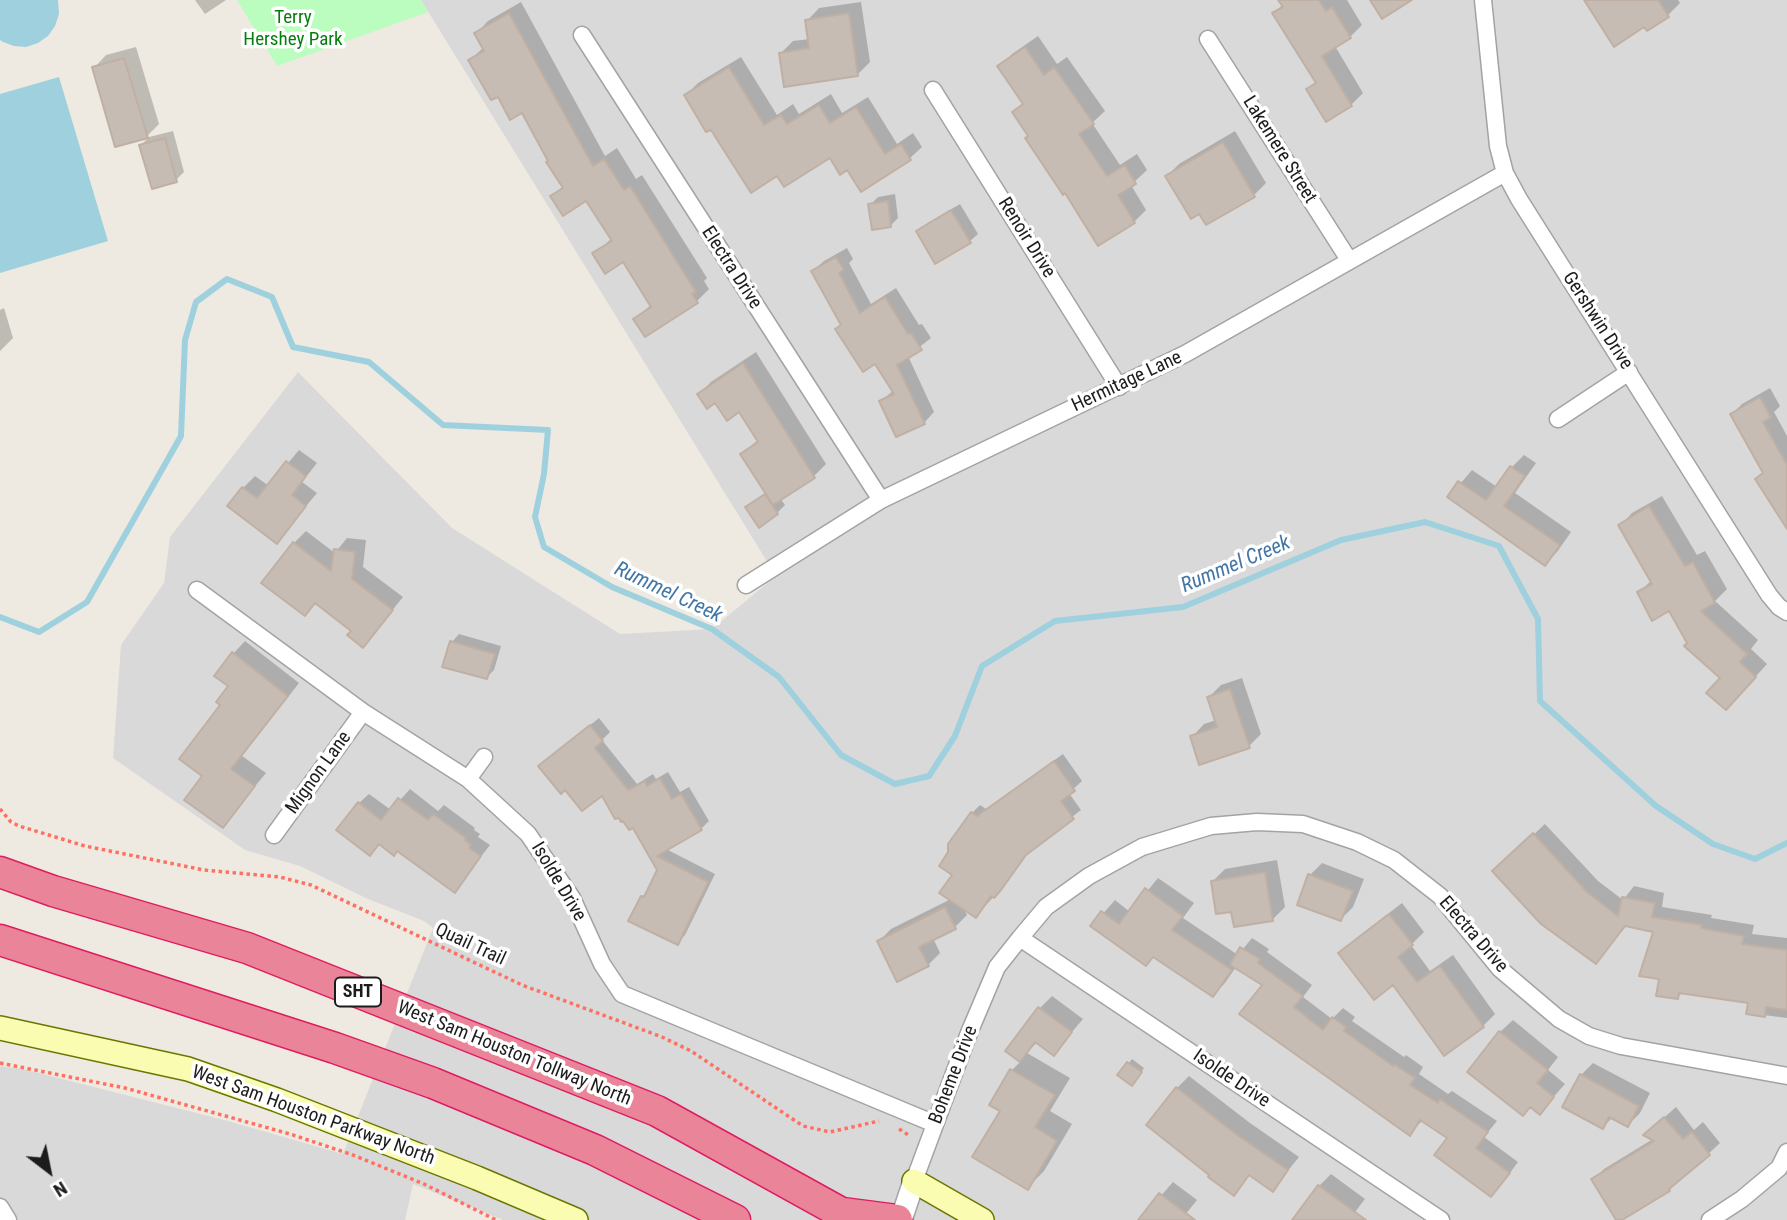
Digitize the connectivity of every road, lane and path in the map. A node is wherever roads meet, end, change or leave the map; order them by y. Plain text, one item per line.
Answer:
1 (1483, 0) edge
2 (582, 35) dead end
3 (1209, 39) dead end
4 (933, 90) dead end
5 (1505, 173) junction
6 (1349, 260) junction
7 (1629, 372) junction
8 (1119, 387) junction
9 (1558, 419) dead end
10 (881, 500) junction
11 (746, 585) dead end
12 (197, 590) dead end
13 (1787, 612) edge
14 (363, 712) junction
15 (484, 757) dead end
16 (468, 779) junction
17 (0, 809) edge
18 (274, 835) dead end
19 (0, 858) edge
20 (0, 872) edge
21 (53, 891) junction
22 (1020, 938) junction
23 (0, 940) edge
24 (0, 1028) edge
25 (0, 1063) edge
26 (1787, 1076) edge
27 (882, 1121) dead end
28 (935, 1124) junction
29 (894, 1126) dead end
30 (911, 1136) dead end
31 (1787, 1152) edge
32 (905, 1205) edge
33 (0, 1207) edge
34 (549, 1215) edge
35 (848, 1217) edge
36 (8, 1220) edge
37 (496, 1220) edge
38 (576, 1220) edge
39 (735, 1220) edge
40 (982, 1220) edge
41 (1441, 1220) edge
42 (1710, 1220) edge

1 - 5 street, Gershwin Drive
2 - 10 street, Electra Drive
3 - 6 street, Lakemere Street
4 - 8 street, Renoir Drive
5 - 6 street, Hermitage Lane
5 - 7 street, Gershwin Drive
6 - 8 street, Hermitage Lane
7 - 9 street
7 - 13 street, Gershwin Drive
8 - 10 street, Hermitage Lane
10 - 11 street, Hermitage Lane
12 - 14 street, Isolde Drive
14 - 16 street, Isolde Drive
14 - 18 street, Mignon Lane
15 - 16 street
16 - 28 street, Isolde Drive
17 - 27 path, Quail Trail
19 - 21 highway
20 - 21 highway, West Sam Houston Tollway North / SHT
21 - 35 highway, West Sam Houston Tollway North / SHT
22 - 26 street, Electra Drive
22 - 28 street, Boheme Drive
22 - 41 street, Isolde Drive
23 - 39 highway
24 - 34 main road, West Sam Houston Parkway North
25 - 37 path
28 - 32 street, Boheme Drive
29 - 30 path
31 - 42 street
32 - 35 highway
32 - 40 main road
33 - 36 street
34 - 38 main road, West Sam Houston Parkway North

